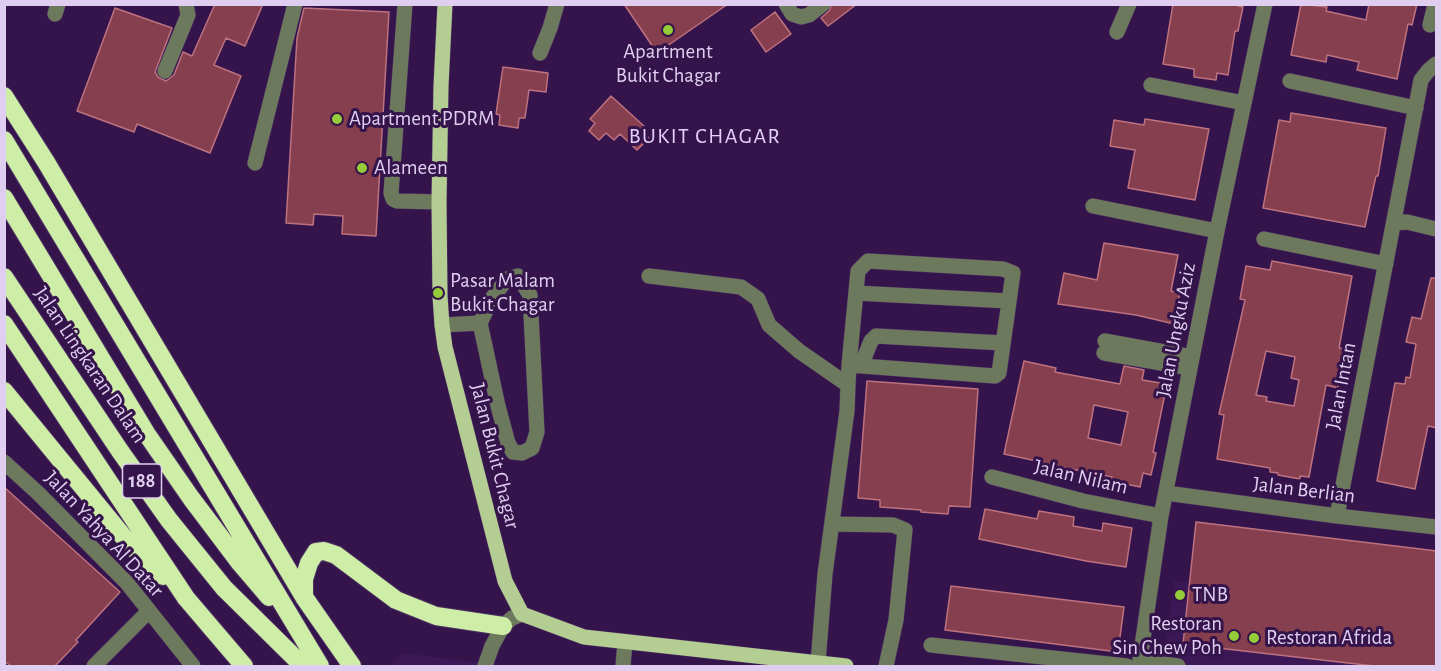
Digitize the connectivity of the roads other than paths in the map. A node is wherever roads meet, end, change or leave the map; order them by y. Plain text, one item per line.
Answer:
1 (186, 4) edge
2 (295, 4) edge
3 (405, 4) edge
4 (445, 4) edge
5 (557, 4) edge
6 (786, 4) edge
7 (823, 4) edge
8 (1129, 4) edge
9 (1265, 4) edge
10 (1435, 4) edge
11 (1430, 25) dead end
12 (1116, 32) dead end
13 (540, 53) dead end
14 (1437, 64) edge
15 (165, 71) dead end
16 (1290, 81) dead end
17 (1151, 84) dead end
18 (4, 96) edge
19 (1244, 103) junction
20 (1416, 108) junction
21 (4, 140) edge
22 (255, 163) dead end
23 (4, 198) edge
24 (439, 202) junction
25 (1093, 206) dead end
26 (1394, 223) junction
27 (1437, 229) edge
28 (1217, 231) junction
29 (1264, 239) dead end
30 (1386, 264) junction
31 (649, 276) dead end
32 (4, 277) edge
33 (856, 293) junction
34 (1009, 301) junction
35 (480, 323) junction
36 (4, 324) edge
37 (442, 325) junction
38 (1003, 343) junction
39 (1105, 347) dead end
40 (1191, 362) junction
41 (855, 366) junction
42 (848, 385) junction
43 (4, 391) edge
44 (10, 401) edge
45 (4, 462) edge
46 (992, 477) dead end
47 (1166, 494) junction
48 (1161, 516) junction
49 (1337, 516) junction
50 (832, 524) junction
51 (1437, 527) edge
52 (304, 597) junction
53 (186, 598) junction
54 (148, 612) junction
55 (522, 614) junction
56 (503, 626) junction
57 (304, 637) junction
58 (626, 642) junction
59 (932, 645) dead end
60 (818, 663) junction
61 (1135, 665) edge
62 (94, 666) edge
63 (193, 666) edge
64 (244, 666) edge
65 (303, 666) edge
66 (320, 666) edge
67 (352, 666) edge
68 (485, 666) edge
69 (623, 666) edge
70 (836, 666) edge
71 (846, 666) edge
72 (886, 666) edge
73 (1178, 666) edge

1 - 15 street
2 - 22 street
3 - 24 street
4 - 24 main road, Jalan Bukit Chagar
5 - 13 street
6 - 7 street
8 - 12 street
9 - 19 street, Jalan Ungku Aziz
10 - 11 street
14 - 20 street, Jalan Intan
16 - 20 street
17 - 19 street
18 - 52 highway
19 - 28 street, Jalan Ungku Aziz
20 - 26 street, Jalan Intan
21 - 57 highway
23 - 57 highway
24 - 37 main road, Jalan Bukit Chagar
25 - 28 street
26 - 27 street
26 - 30 street, Jalan Intan
28 - 40 street, Jalan Ungku Aziz
29 - 30 street
30 - 49 street, Jalan Intan
31 - 42 street
32 - 65 highway, Jalan Lingkaran Dalam / 188
33 - 34 street
33 - 34 street
33 - 41 street
34 - 38 street
35 - 35 street
35 - 37 street
36 - 53 highway, 188
37 - 55 main road, Jalan Bukit Chagar
38 - 41 street
38 - 41 street
39 - 40 street
40 - 47 street, Jalan Ungku Aziz
41 - 42 street
42 - 50 street
43 - 44 highway
44 - 53 highway
45 - 54 street, Jalan Yahya Al Datar
46 - 48 street, Jalan Nilam
47 - 48 street, Jalan Ungku Aziz
47 - 49 street, Jalan Berlian
48 - 61 street, Jalan Ungku Aziz
49 - 51 street, Jalan Berlian
50 - 60 street
50 - 72 street
52 - 56 highway
52 - 67 highway
53 - 64 highway, 188
54 - 62 street
54 - 63 street, Jalan Yahya Al Datar
55 - 56 street
55 - 58 main road
56 - 68 street
57 - 66 highway
58 - 60 main road
58 - 69 street
59 - 61 street
60 - 70 main road
60 - 71 main road
61 - 73 street

